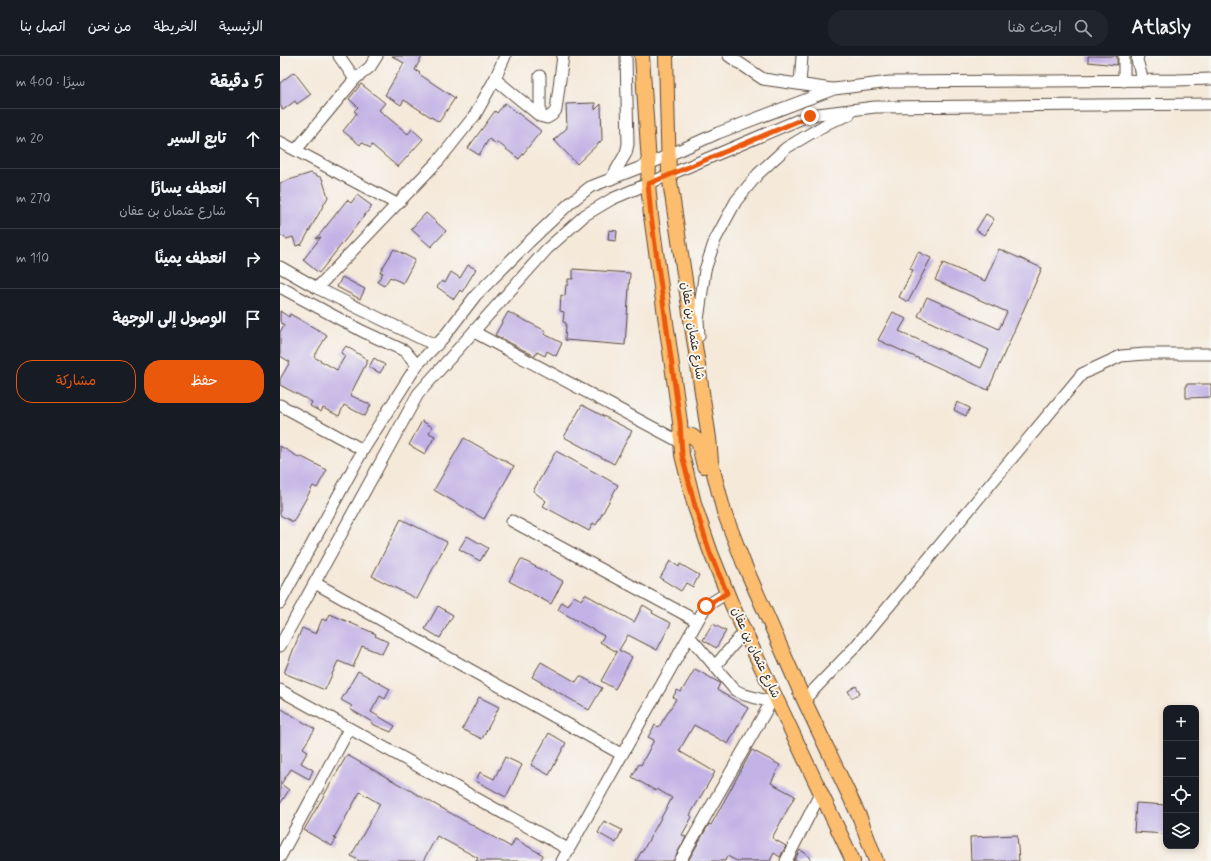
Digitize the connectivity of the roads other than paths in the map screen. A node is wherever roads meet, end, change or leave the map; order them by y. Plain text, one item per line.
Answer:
1 (339, 56) edge
2 (378, 56) edge
3 (506, 56) edge
4 (563, 56) edge
5 (626, 56) edge
6 (642, 56) edge
7 (666, 56) edge
8 (729, 56) edge
9 (802, 56) edge
10 (1124, 56) edge
11 (1138, 56) edge
12 (540, 76) dead end
13 (1209, 77) edge
14 (355, 79) junction
15 (495, 79) junction
16 (1124, 81) junction
17 (1143, 81) junction
18 (800, 84) junction
19 (834, 89) junction
20 (1211, 104) edge
21 (875, 107) junction
22 (540, 116) junction
23 (280, 142) edge
24 (296, 150) junction
25 (669, 154) junction
26 (649, 164) junction
27 (669, 175) junction
28 (611, 179) junction
29 (648, 184) junction
30 (397, 204) junction
31 (280, 267) edge
32 (280, 287) edge
33 (317, 288) junction
34 (474, 332) junction
35 (437, 344) junction
36 (1211, 354) edge
37 (417, 365) junction
38 (702, 395) junction
39 (280, 405) edge
40 (681, 438) junction
41 (363, 450) junction
42 (512, 521) dead end
43 (737, 544) junction
44 (315, 583) junction
45 (727, 593) junction
46 (280, 603) edge
47 (697, 621) junction
48 (745, 631) junction
49 (689, 636) junction
50 (280, 646) edge
51 (715, 666) junction
52 (280, 690) edge
53 (773, 698) junction
54 (804, 700) junction
55 (349, 729) junction
56 (621, 754) junction
57 (821, 792) junction
58 (568, 849) junction
59 (280, 857) edge
60 (562, 861) edge
61 (680, 861) edge
62 (786, 861) edge
63 (853, 861) edge
64 (876, 861) edge

1 - 14 street
2 - 14 street
3 - 15 street
4 - 22 street
5 - 28 street
6 - 26 main road, شارع عثمان بن عفان
7 - 25 main road, شارع عثمان بن عفان
8 - 18 street
9 - 18 street
10 - 16 street
11 - 17 street
12 - 22 street
13 - 17 street
14 - 24 street
15 - 22 street
15 - 30 street
16 - 17 street
16 - 19 street
18 - 19 street
19 - 25 street
20 - 21 street
21 - 27 street
21 - 38 street
23 - 24 street
24 - 30 street
25 - 26 street
25 - 27 main road, شارع عثمان بن عفان
26 - 28 street
26 - 29 main road, شارع عثمان بن عفان
27 - 29 street
27 - 38 main road, شارع عثمان بن عفان
28 - 35 street
29 - 34 street
29 - 40 main road, شارع عثمان بن عفان
30 - 33 street
31 - 33 street
32 - 37 street
33 - 35 street
34 - 40 street
34 - 44 street
35 - 37 street
36 - 54 street
37 - 41 street
38 - 43 main road, شارع عثمان بن عفان
39 - 41 street
40 - 43 main road
40 - 45 main road, شارع عثمان بن عفان
41 - 46 street
42 - 47 street
43 - 54 main road, شارع عثمان بن عفان
44 - 50 street
44 - 56 street
45 - 47 street
45 - 48 main road, شارع عثمان بن عفان
47 - 49 street
48 - 51 street
48 - 53 main road, شارع عثمان بن عفان
49 - 51 street
49 - 56 street
51 - 53 street
52 - 55 street
53 - 57 main road, شارع عثمان بن عفان
53 - 61 street
54 - 64 main road, شارع عثمان بن عفان
55 - 58 street
55 - 59 street
56 - 58 street
57 - 62 street
57 - 63 main road, شارع عثمان بن عفان
58 - 60 street

